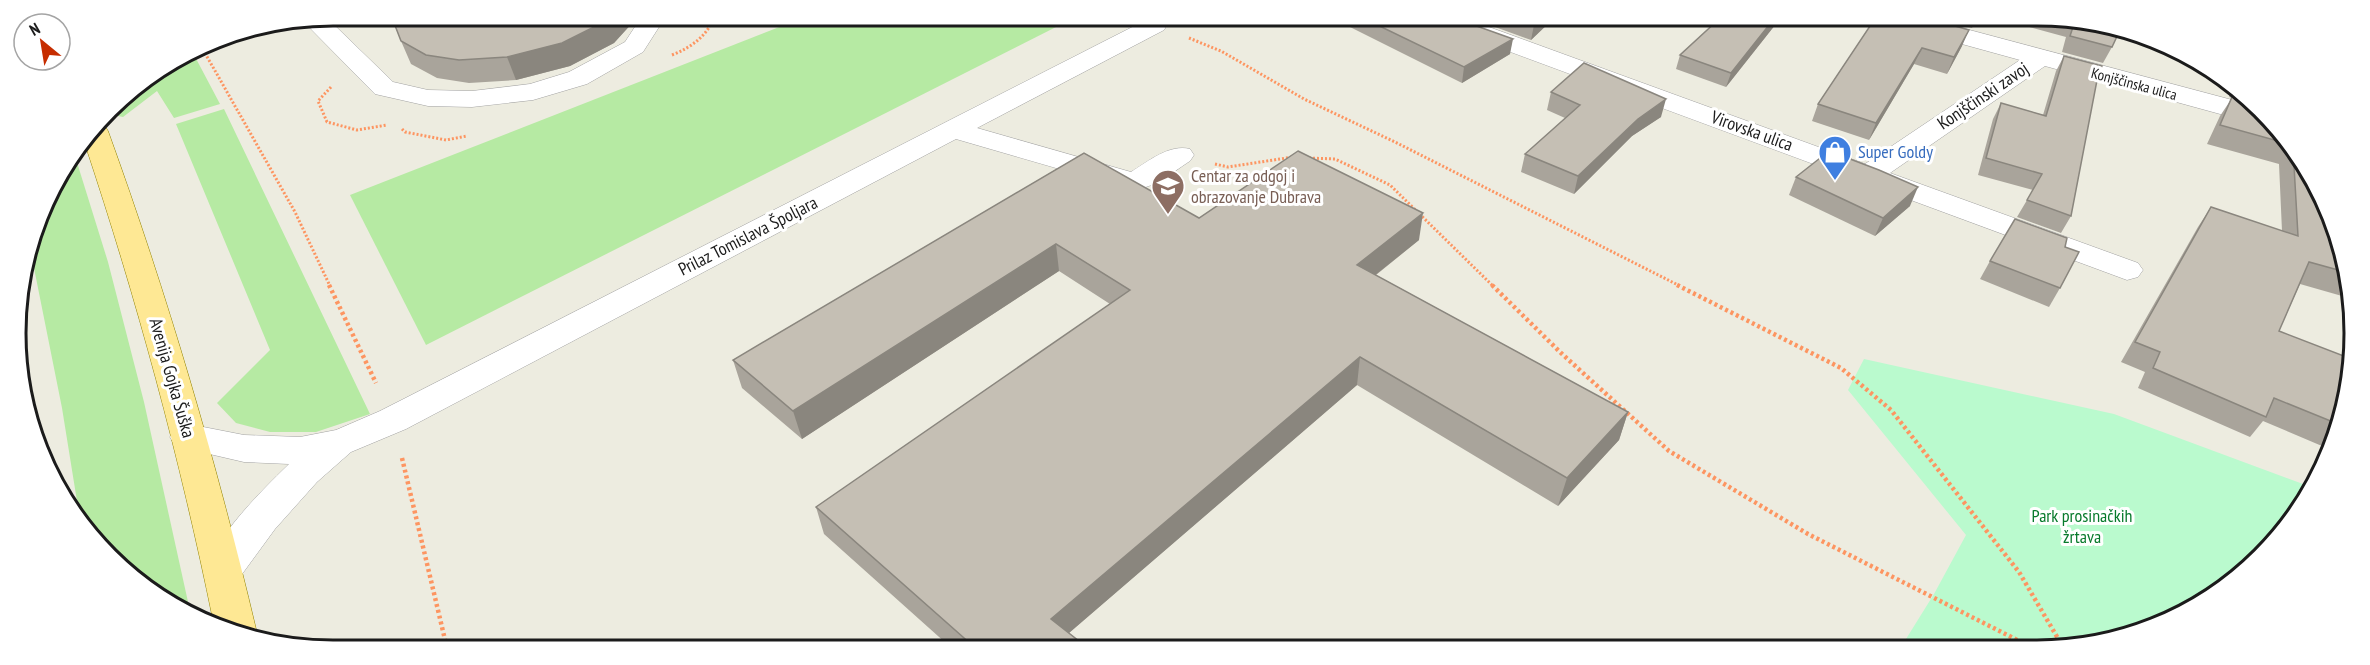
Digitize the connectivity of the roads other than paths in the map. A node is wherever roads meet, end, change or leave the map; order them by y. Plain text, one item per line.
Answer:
1 (321, 26) edge
2 (648, 26) edge
3 (1153, 26) edge
4 (1463, 26) edge
5 (1923, 26) edge
6 (2038, 58) junction
7 (2255, 115) edge
8 (953, 130) junction
9 (96, 137) edge
10 (1180, 155) road end
11 (1869, 174) junction
12 (2127, 270) dead end
13 (188, 437) junction
14 (339, 443) junction
15 (223, 570) junction
16 (234, 623) edge

1 - 2 street
3 - 8 street, Prilaz Tomislava Špoljara
4 - 11 street, Virovska ulica
5 - 6 street, Konjščinska ulica
6 - 7 street, Konjščinska ulica
6 - 11 street, Konjščinski zavoj
8 - 10 street
8 - 14 street, Prilaz Tomislava Špoljara
9 - 13 main road, Avenija Gojka Šuška
11 - 12 street, Virovska ulica
13 - 14 street, Prilaz Tomislava Špoljara
13 - 15 main road, Avenija Gojka Šuška
14 - 15 street, Prilaz Tomislava Špoljara
15 - 16 main road, Avenija Gojka Šuška

